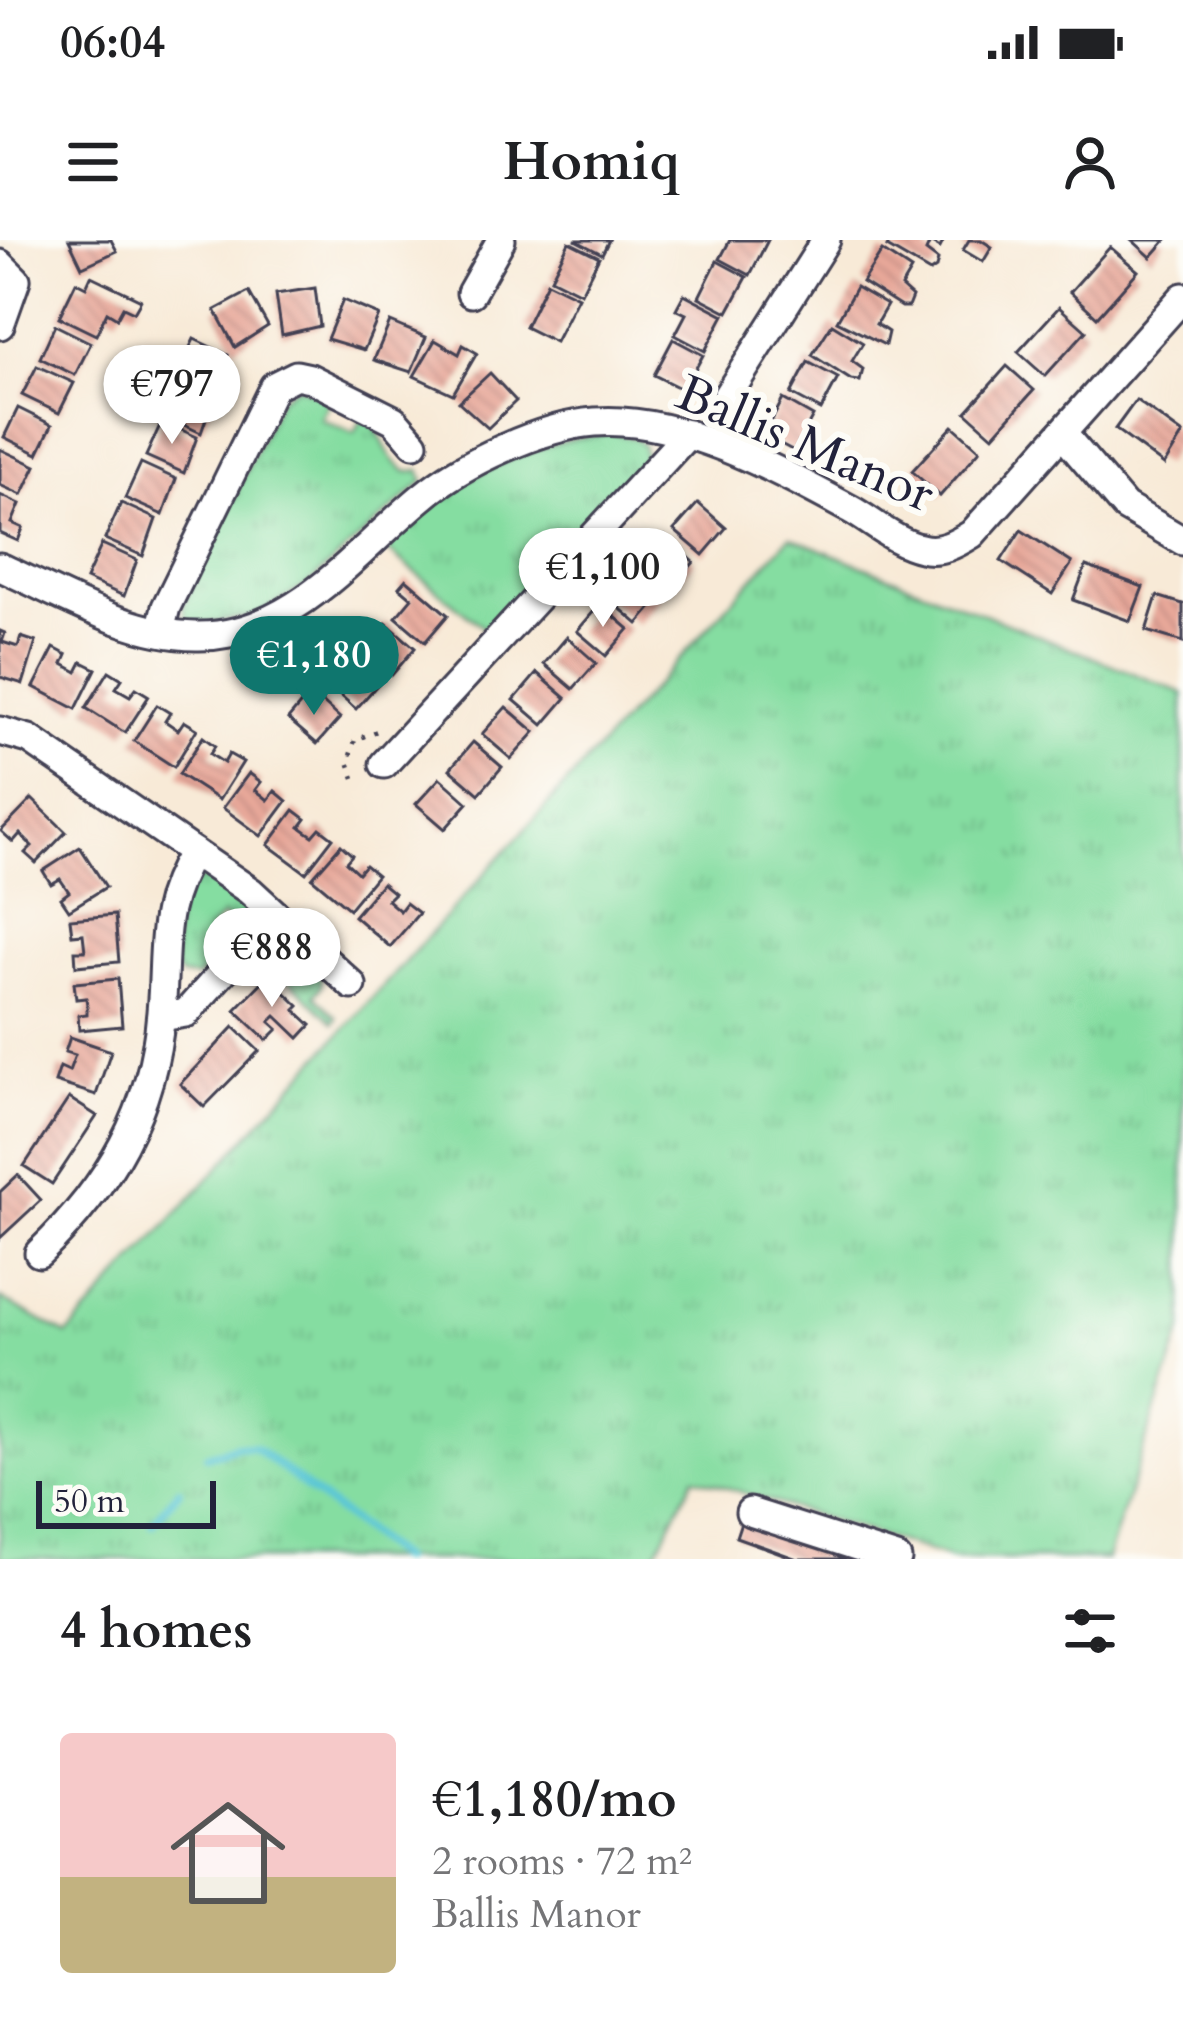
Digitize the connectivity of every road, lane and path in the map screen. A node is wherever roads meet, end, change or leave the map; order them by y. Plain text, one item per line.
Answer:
1 (501, 240) edge
2 (826, 240) edge
3 (0, 264) edge
4 (471, 293) dead end
5 (1183, 297) edge
6 (0, 325) edge
7 (722, 404) dead end
8 (688, 434) junction
9 (1061, 434) junction
10 (414, 443) dead end
11 (1183, 541) edge
12 (0, 566) edge
13 (160, 631) junction
14 (0, 731) edge
15 (385, 764) dead end
16 (193, 852) junction
17 (244, 949) dead end
18 (352, 985) dead end
19 (161, 1017) junction
20 (39, 1253) dead end
21 (750, 1512) dead end
22 (897, 1559) edge

1 - 4 street
2 - 7 street
3 - 6 street
5 - 9 street, Ballis Manor
8 - 9 street, Ballis Manor
8 - 13 street, Ballis Manor
8 - 15 street
9 - 11 street
10 - 13 street
12 - 13 street, Ballis Manor
14 - 16 street
16 - 18 street
16 - 19 street
17 - 19 street
19 - 20 street
21 - 22 street

